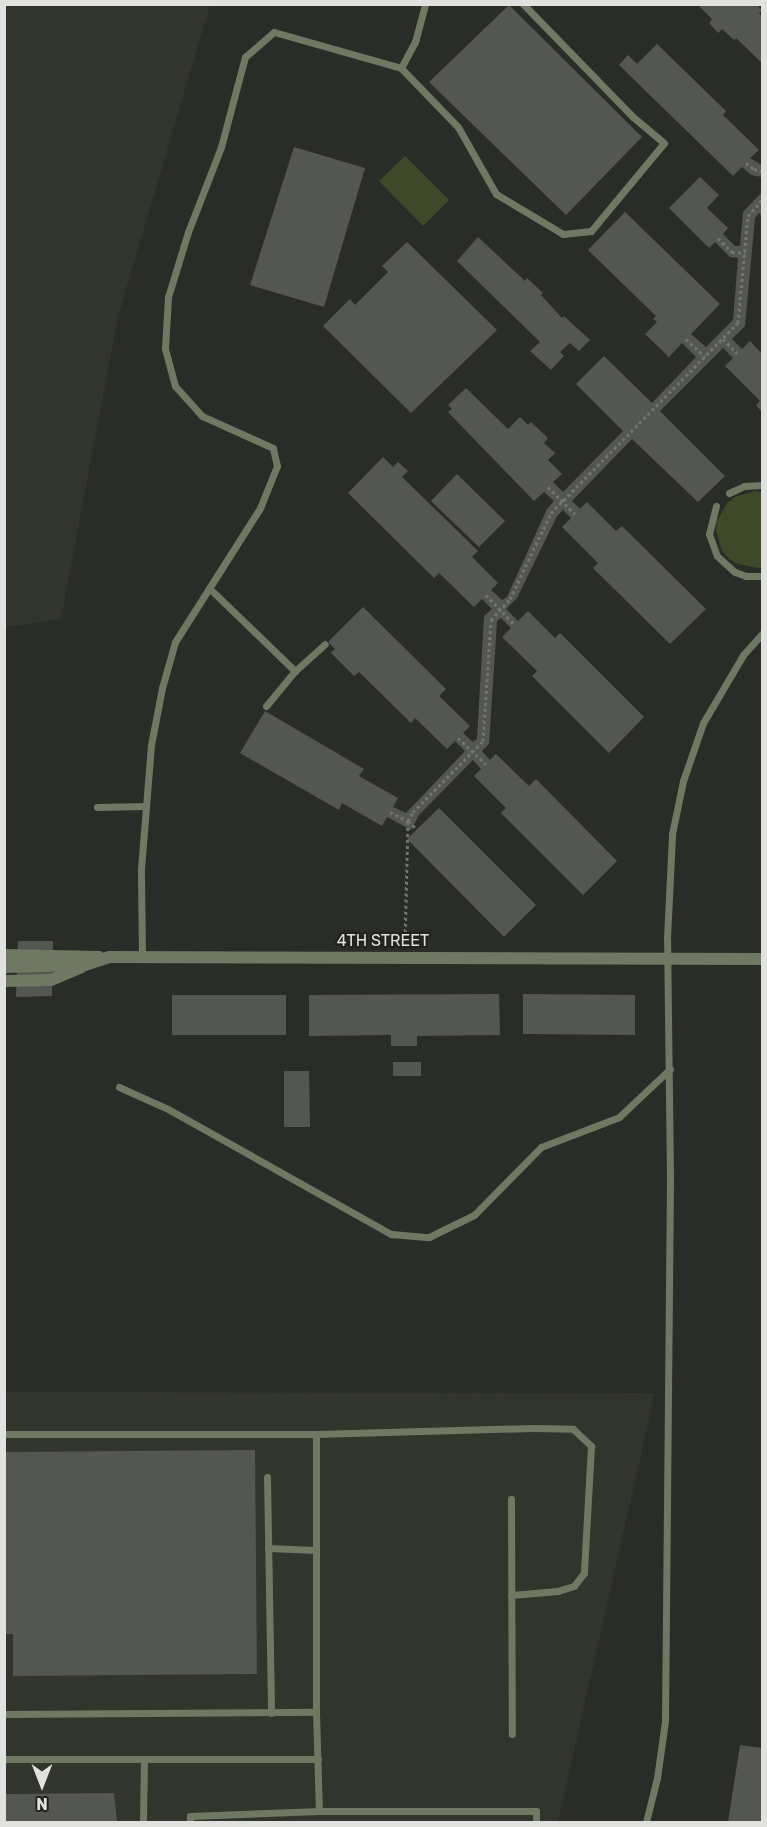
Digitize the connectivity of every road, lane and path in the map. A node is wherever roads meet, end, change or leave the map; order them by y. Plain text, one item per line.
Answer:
1 (425, 4) edge
2 (523, 4) edge
3 (401, 68) junction
4 (746, 163) dead end
5 (762, 171) edge
6 (762, 200) edge
7 (758, 204) junction
8 (762, 209) edge
9 (718, 238) dead end
10 (745, 253) junction
11 (686, 339) dead end
12 (723, 339) junction
13 (737, 353) dead end
14 (705, 357) junction
15 (762, 485) edge
16 (548, 487) dead end
17 (729, 493) dead end
18 (563, 501) junction
19 (716, 506) dead end
20 (575, 514) dead end
21 (762, 576) edge
22 (209, 588) junction
23 (486, 595) dead end
24 (500, 609) junction
25 (514, 624) dead end
26 (762, 634) edge
27 (325, 644) dead end
28 (295, 671) junction
29 (266, 706) dead end
30 (458, 738) dead end
31 (472, 751) junction
32 (486, 764) dead end
33 (146, 806) junction
34 (97, 807) dead end
35 (390, 812) dead end
36 (408, 821) junction
37 (417, 829) dead end
38 (4, 955) edge
39 (109, 957) junction
40 (142, 957) junction
41 (405, 957) junction
42 (668, 958) junction
43 (762, 958) edge
44 (85, 965) junction
45 (4, 967) edge
46 (4, 981) edge
47 (670, 1069) junction
48 (119, 1087) dead end
49 (4, 1434) edge
50 (316, 1434) junction
51 (267, 1477) dead end
52 (511, 1499) dead end
53 (268, 1548) junction
54 (315, 1550) junction
55 (511, 1595) junction
56 (316, 1712) junction
57 (271, 1713) junction
58 (4, 1714) edge
59 (512, 1734) dead end
60 (4, 1759) edge
61 (144, 1759) junction
62 (318, 1759) junction
63 (320, 1811) junction
64 (143, 1822) edge
65 (190, 1822) edge
66 (536, 1822) edge
67 (646, 1822) edge

1 - 3 lane
2 - 3 lane
3 - 22 lane
4 - 5 path
6 - 7 path
7 - 8 path
7 - 10 path
9 - 10 path
10 - 12 path
11 - 14 path
12 - 13 path
12 - 14 path
14 - 18 path
15 - 17 lane
16 - 18 path
18 - 20 path
18 - 24 path
19 - 21 lane
22 - 28 lane
22 - 33 lane
23 - 24 path
24 - 25 path
24 - 31 path
26 - 42 lane
27 - 28 lane
28 - 29 lane
30 - 31 path
31 - 32 path
31 - 36 path
33 - 34 lane
33 - 40 lane
35 - 36 path
36 - 37 path
36 - 41 path
38 - 39 street
39 - 40 street, 4TH STREET
39 - 44 street, 4TH STREET
40 - 41 street, 4TH STREET
41 - 42 street, 4TH STREET
42 - 43 street, 4TH STREET
42 - 47 lane
44 - 45 street, 4TH STREET
44 - 46 street
47 - 48 lane
47 - 67 lane
49 - 50 lane
50 - 54 lane
50 - 55 lane
51 - 53 lane
52 - 55 lane
53 - 54 lane
53 - 57 lane
54 - 56 lane
55 - 59 lane
56 - 57 lane
56 - 62 lane
57 - 58 lane
60 - 61 lane
61 - 62 lane
61 - 64 lane
62 - 63 lane
63 - 65 lane
63 - 66 lane

